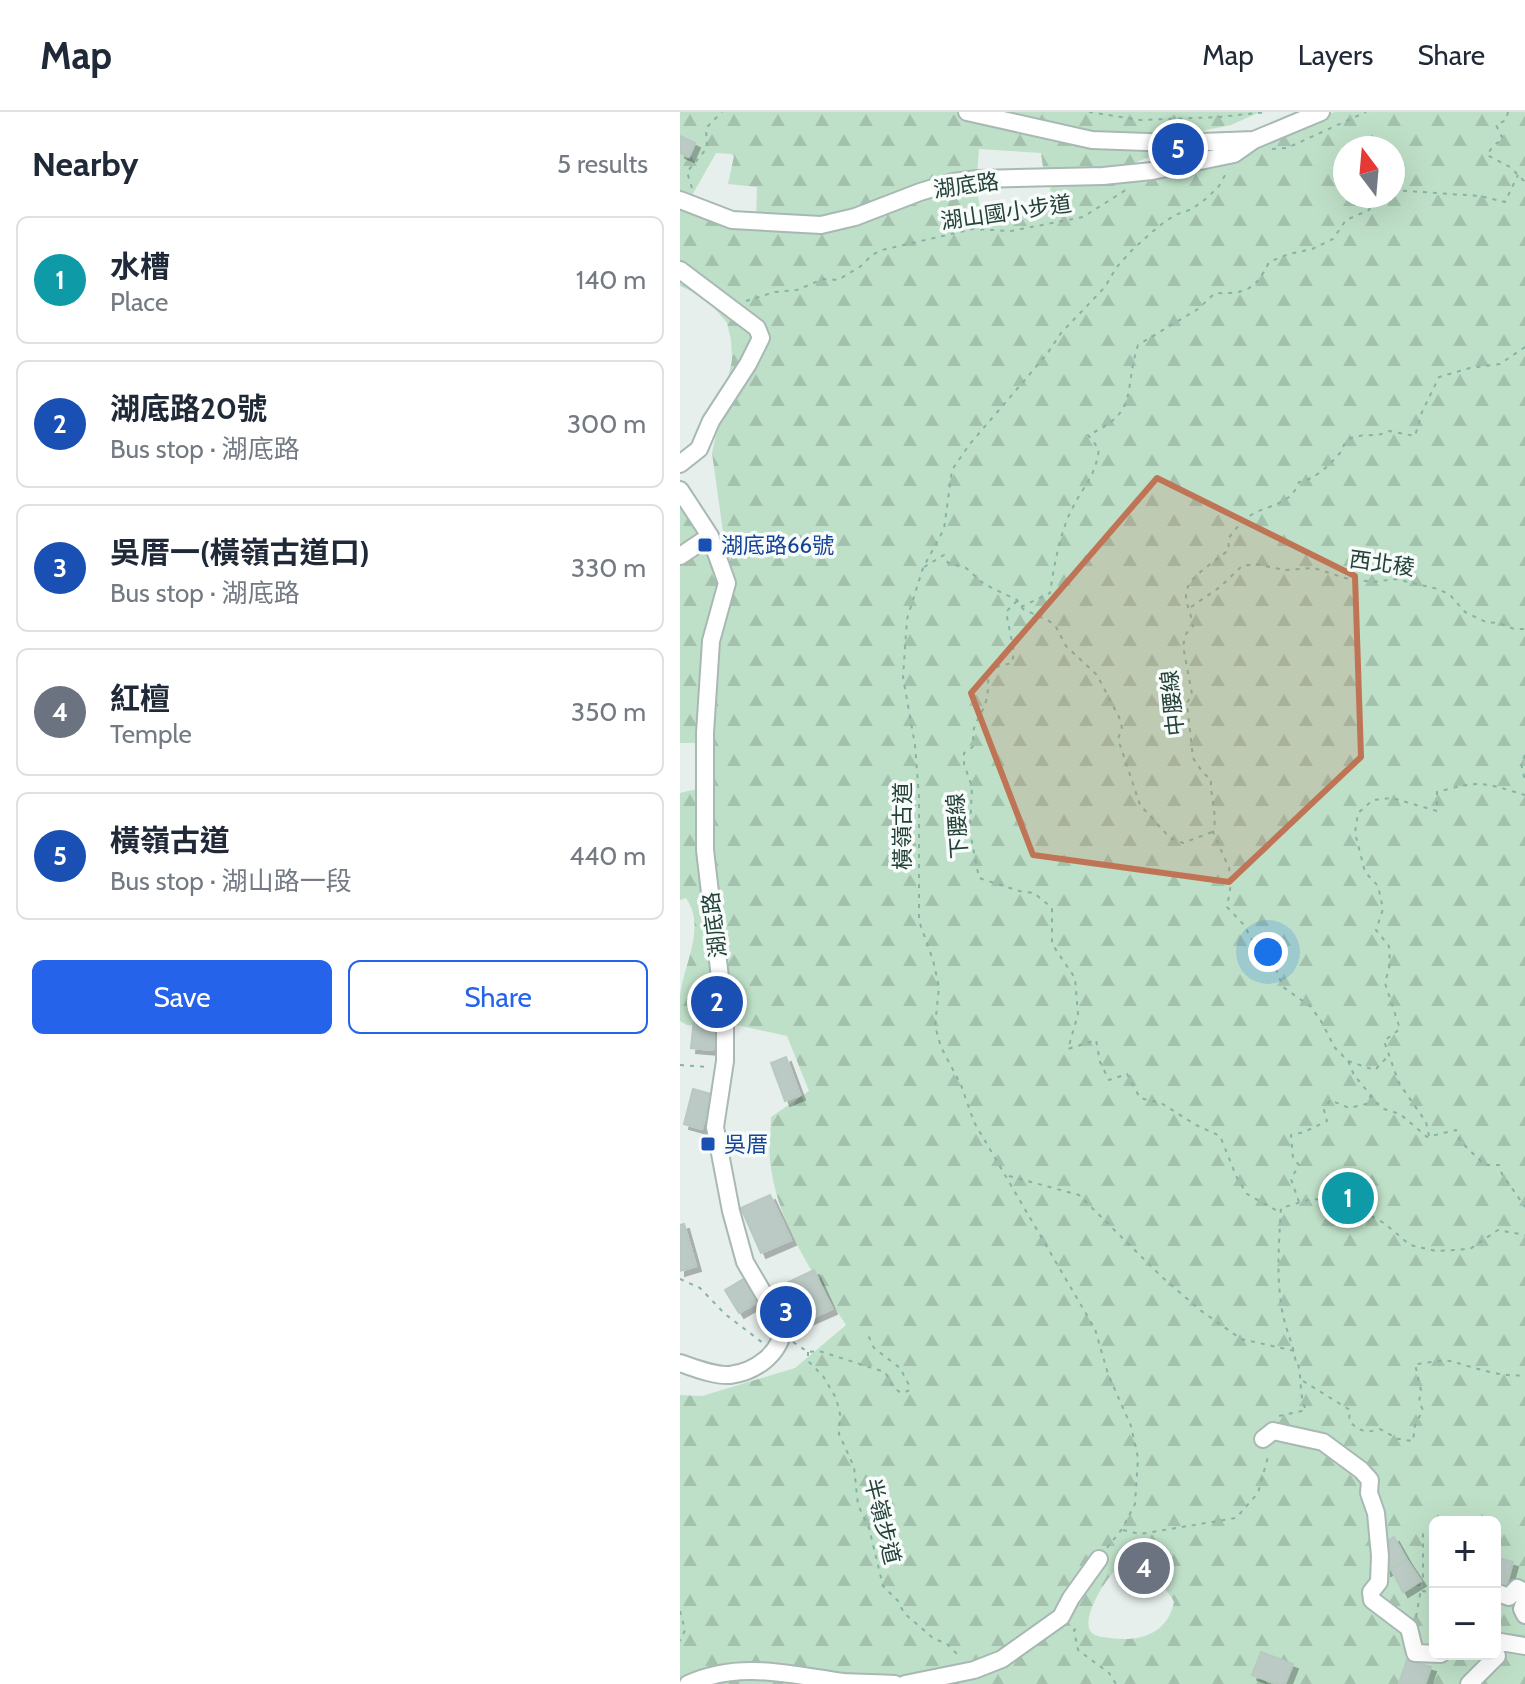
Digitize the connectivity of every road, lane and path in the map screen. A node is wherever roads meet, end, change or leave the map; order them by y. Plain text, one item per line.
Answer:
1 (722, 112) edge
2 (967, 112) edge
3 (1089, 112) edge
4 (1222, 112) edge
5 (1267, 112) edge
6 (1321, 112) edge
7 (1366, 112) edge
8 (1508, 112) edge
9 (1229, 116) junction
10 (1254, 140) junction
11 (1234, 154) junction
12 (1518, 175) junction
13 (1525, 182) edge
14 (1133, 185) dead end
15 (1405, 191) edge
16 (680, 200) edge
17 (1370, 208) edge
18 (698, 209) junction
19 (680, 270) edge
20 (745, 304) dead end
21 (1525, 347) edge
22 (680, 464) edge
23 (680, 490) edge
24 (710, 536) junction
25 (680, 556) edge
26 (923, 568) junction
27 (1017, 601) junction
28 (1021, 607) junction
29 (1190, 608) junction
30 (1525, 629) edge
31 (1525, 755) edge
32 (1525, 781) edge
33 (1525, 795) edge
34 (1213, 832) junction
35 (1390, 1054) junction
36 (1348, 1062) junction
37 (680, 1065) edge
38 (718, 1067) dead end
39 (1371, 1095) junction
40 (1429, 1137) junction
41 (1007, 1176) junction
42 (1300, 1203) junction
43 (1525, 1207) edge
44 (1281, 1213) junction
45 (1525, 1235) edge
46 (680, 1279) edge
47 (867, 1333) dead end
48 (782, 1334) junction
49 (774, 1351) junction
50 (1296, 1351) junction
51 (808, 1352) junction
52 (680, 1363) edge
53 (1525, 1375) edge
54 (1302, 1381) junction
55 (1268, 1435) junction
56 (1122, 1529) junction
57 (1423, 1529) dead end
58 (1099, 1559) joint
59 (1421, 1591) junction
60 (1429, 1592) edge
61 (1525, 1592) edge
62 (1501, 1594) edge
63 (1525, 1601) edge
64 (680, 1611) edge
65 (1525, 1615) edge
66 (1409, 1628) junction
67 (1076, 1629) dead end
68 (680, 1641) edge
69 (1501, 1642) edge
70 (1525, 1646) edge
71 (1429, 1654) edge
72 (1493, 1660) edge
73 (974, 1670) junction
74 (688, 1684) edge
75 (895, 1684) edge
76 (905, 1684) edge
77 (1116, 1684) edge
78 (1469, 1684) edge

1 - 18 path
2 - 10 street
3 - 9 path
4 - 9 path
5 - 9 path
6 - 10 street
7 - 10 path
8 - 12 path
10 - 11 street, 湖底路
11 - 18 street, 湖底路
11 - 26 path, 橫嶺古道
12 - 13 path
12 - 15 path
14 - 20 path, 湖山國小步道
16 - 18 street, 湖底路
17 - 28 path
19 - 22 street
21 - 29 path, 中腰線
23 - 24 street, 湖底路
24 - 25 street
24 - 48 street, 湖底路
26 - 27 path
26 - 41 path, 橫嶺古道
27 - 28 path
27 - 44 path, 下腰線
28 - 34 path
29 - 30 path, 西北稜
29 - 34 path, 中腰線
31 - 32 path
33 - 35 path
34 - 36 path, 中腰線
35 - 36 path
35 - 40 path
36 - 39 path, 中腰線
37 - 38 path
39 - 40 path, 中腰線
39 - 42 path
40 - 43 path, 中腰線
41 - 50 path
41 - 56 path, 橫嶺古道
42 - 44 path
42 - 45 path
44 - 50 path
46 - 49 path
47 - 51 path
48 - 49 street
48 - 51 path
49 - 52 street
50 - 54 path
51 - 73 path, 半嶺步道
53 - 54 path
54 - 55 path
55 - 56 path
55 - 66 street
56 - 58 path, 橫嶺古道
57 - 59 path
58 - 73 street
59 - 60 path
59 - 66 path
61 - 62 street
63 - 65 street
64 - 68 path
66 - 71 street
67 - 77 path
69 - 70 street
72 - 78 street
73 - 76 street
74 - 75 street

